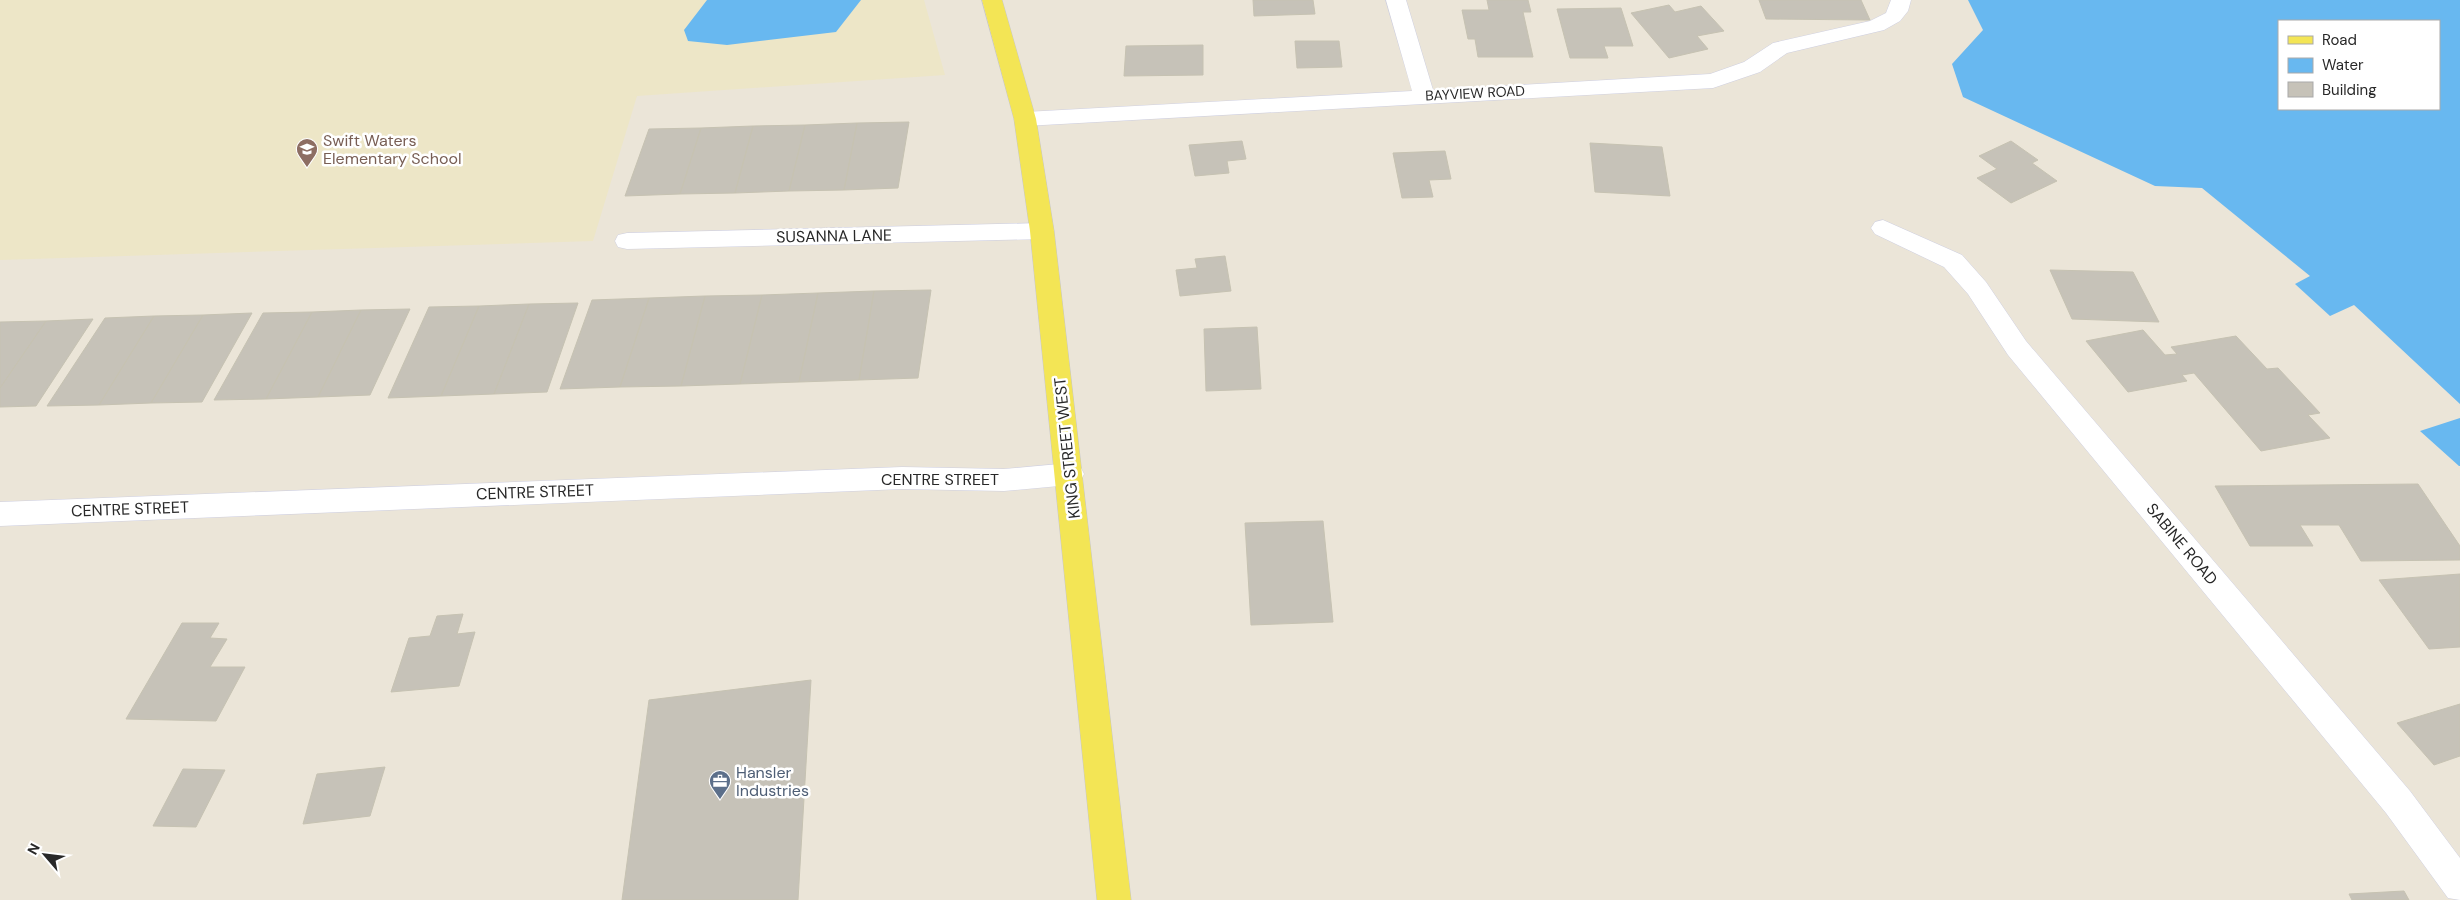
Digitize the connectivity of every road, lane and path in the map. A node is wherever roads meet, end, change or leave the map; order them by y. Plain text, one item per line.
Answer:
1 (992, 0) edge
2 (1396, 0) edge
3 (1901, 0) edge
4 (1424, 95) junction
5 (1026, 119) junction
6 (1884, 228) dead end
7 (1042, 232) junction
8 (626, 241) dead end
9 (1070, 474) junction
10 (0, 514) edge
11 (2460, 886) edge
12 (1114, 900) edge

1 - 5 main road, KING STREET WEST
2 - 4 street
3 - 4 street, BAYVIEW ROAD
4 - 5 street, BAYVIEW ROAD
5 - 7 main road, KING STREET WEST
6 - 11 street, SABINE ROAD
7 - 8 street, SUSANNA LANE
7 - 9 main road, KING STREET WEST
9 - 10 street, CENTRE STREET
9 - 12 main road, KING STREET WEST

